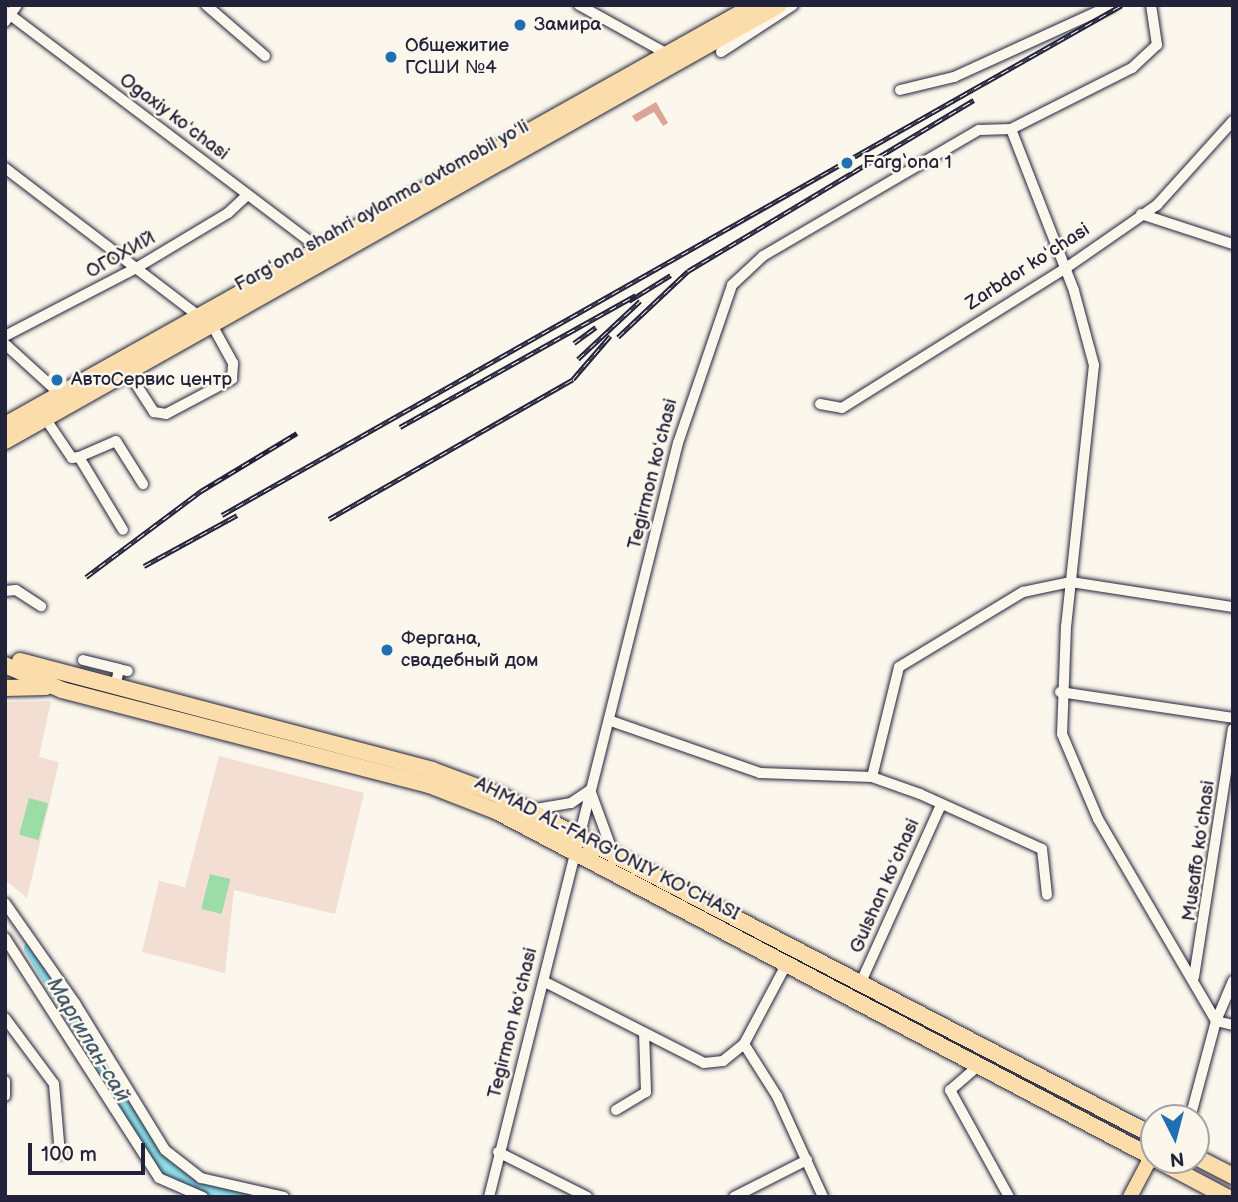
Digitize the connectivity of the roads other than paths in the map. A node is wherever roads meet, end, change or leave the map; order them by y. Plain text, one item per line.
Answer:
1 (18, 5) edge
2 (206, 5) edge
3 (579, 5) edge
4 (755, 5) edge
5 (779, 5) edge
6 (793, 5) edge
7 (1112, 5) edge
8 (1151, 5) edge
9 (7, 16) edge
10 (721, 52) dead end
11 (265, 56) dead end
12 (674, 59) junction
13 (900, 90) dead end
14 (1233, 121) edge
15 (1011, 129) junction
16 (5, 168) edge
17 (247, 195) junction
18 (1141, 214) junction
19 (1233, 244) edge
20 (322, 251) junction
21 (138, 267) junction
22 (1066, 268) junction
23 (206, 321) junction
24 (5, 336) edge
25 (5, 344) edge
26 (128, 372) junction
27 (64, 399) junction
28 (820, 404) dead end
29 (46, 418) junction
30 (5, 425) edge
31 (5, 441) edge
32 (79, 457) junction
33 (143, 484) dead end
34 (123, 530) dead end
35 (1071, 582) junction
36 (5, 591) edge
37 (41, 606) dead end
38 (1233, 607) edge
39 (7, 657) edge
40 (83, 660) dead end
41 (115, 687) junction
42 (5, 688) edge
43 (62, 690) junction
44 (1060, 692) junction
45 (1233, 718) edge
46 (611, 720) junction
47 (1233, 729) edge
48 (872, 777) junction
49 (590, 790) junction
50 (942, 805) junction
51 (530, 810) junction
52 (578, 835) junction
53 (612, 853) junction
54 (573, 854) junction
55 (1047, 895) dead end
56 (5, 903) edge
57 (5, 938) edge
58 (786, 965) junction
59 (1195, 977) junction
60 (1233, 981) edge
61 (545, 982) junction
62 (861, 982) junction
63 (5, 1018) edge
64 (1216, 1021) junction
65 (1233, 1025) edge
66 (645, 1033) junction
67 (744, 1044) junction
68 (978, 1066) junction
69 (5, 1081) edge
70 (5, 1096) edge
71 (1194, 1104) edge
72 (616, 1110) dead end
73 (1140, 1129) edge
74 (1140, 1149) edge
75 (498, 1152) junction
76 (61, 1154) dead end
77 (807, 1160) junction
78 (1210, 1164) edge
79 (1143, 1174) edge
80 (1186, 1174) edge
81 (1233, 1176) edge
82 (203, 1197) edge
83 (284, 1197) edge
84 (489, 1197) edge
85 (587, 1197) edge
86 (734, 1197) edge
87 (823, 1197) edge
88 (1009, 1197) edge
89 (1130, 1197) edge
90 (1227, 1197) edge

1 - 9 street
2 - 11 street
3 - 12 street
4 - 12 highway, Fargʻona shahri aylanma avtomobil yoʻli
5 - 12 highway, Fargʻona shahri aylanma avtomobil yoʻli
6 - 10 street
7 - 13 street
8 - 15 street, Tegirmon koʻchasi
9 - 17 street, Ogaxiy koʻchasi
12 - 20 highway, Fargʻona shahri aylanma avtomobil yoʻli
12 - 23 highway, Fargʻona shahri aylanma avtomobil yoʻli
14 - 18 street, Zarbdor koʻchasi
15 - 22 street
15 - 46 street, Tegirmon koʻchasi
16 - 21 street
17 - 20 street, Ogaxiy koʻchasi
17 - 21 street, ОГОХИЙ
18 - 19 street
18 - 22 street, Zarbdor koʻchasi
20 - 23 highway, Fargʻona shahri aylanma avtomobil yoʻli
21 - 23 street
21 - 24 street, ОГОХИЙ
22 - 28 street, Zarbdor koʻchasi
22 - 35 street
23 - 26 highway, Fargʻona shahri aylanma avtomobil yoʻli
23 - 26 street
23 - 27 highway, Fargʻona shahri aylanma avtomobil yoʻli
25 - 27 street
26 - 27 highway, Fargʻona shahri aylanma avtomobil yoʻli
27 - 29 highway, Fargʻona shahri aylanma avtomobil yoʻli
27 - 30 highway, Fargʻona shahri aylanma avtomobil yoʻli
29 - 31 highway, Fargʻona shahri aylanma avtomobil yoʻli
29 - 32 street
32 - 33 street
32 - 34 street
35 - 38 street
35 - 44 street
35 - 48 street
36 - 37 street
39 - 41 highway, AHMAD AL-FARG'ONIY KO'CHASI
39 - 43 highway, AHMAD AL-FARG'ONIY KO'CHASI
40 - 41 street
41 - 51 highway, AHMAD AL-FARG'ONIY KO'CHASI
42 - 43 highway
43 - 54 highway, AHMAD AL-FARG'ONIY KO'CHASI
44 - 45 street
44 - 59 street
46 - 48 street
46 - 49 street, Tegirmon koʻchasi
47 - 59 street, Musaffo koʻchasi
48 - 50 street
49 - 51 street
49 - 52 street, Tegirmon koʻchasi
49 - 53 street
50 - 55 street
50 - 62 street, Gulshan koʻchasi
51 - 52 highway, AHMAD AL-FARG'ONIY KO'CHASI
52 - 53 highway, AHMAD AL-FARG'ONIY KO'CHASI
52 - 54 street, Tegirmon koʻchasi
53 - 62 highway, AHMAD AL-FARG'ONIY KO'CHASI
54 - 58 highway, AHMAD AL-FARG'ONIY KO'CHASI
54 - 61 street, Tegirmon koʻchasi
56 - 83 street
57 - 82 street
58 - 67 street
58 - 68 highway, AHMAD AL-FARG'ONIY KO'CHASI
59 - 64 street
60 - 64 street
61 - 66 street
61 - 75 street, Tegirmon koʻchasi
62 - 73 highway, AHMAD AL-FARG'ONIY KO'CHASI
63 - 76 street
64 - 65 street
64 - 71 street
66 - 67 street
66 - 72 street
67 - 77 street
68 - 74 highway, AHMAD AL-FARG'ONIY KO'CHASI
68 - 88 street
69 - 70 street
75 - 84 street, Tegirmon koʻchasi
75 - 85 street
77 - 86 street
77 - 87 street
78 - 81 highway
79 - 89 main road
80 - 90 highway, AHMAD AL-FARG'ONIY KO'CHASI

